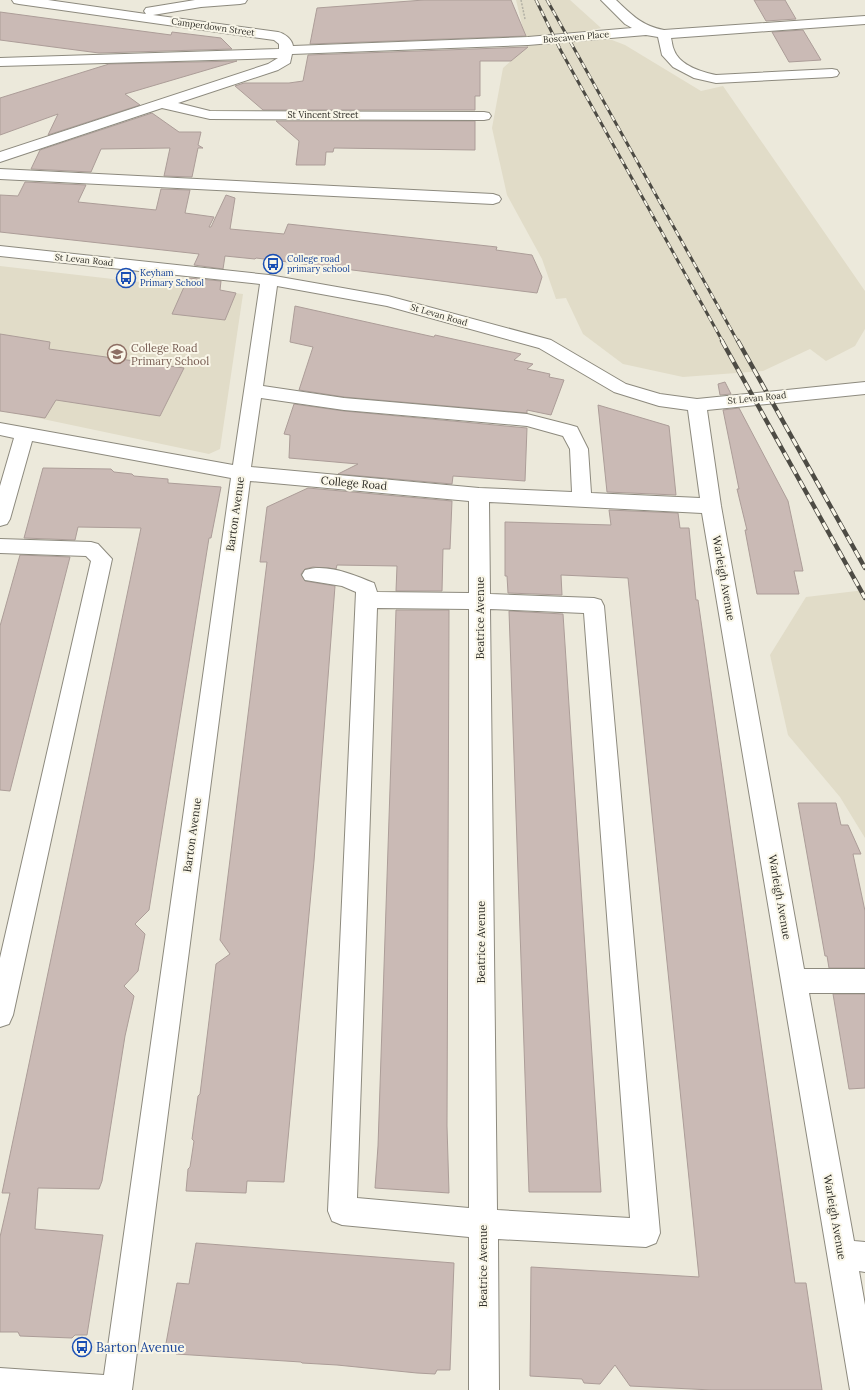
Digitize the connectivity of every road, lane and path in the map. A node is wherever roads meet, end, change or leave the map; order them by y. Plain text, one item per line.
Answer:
1 (19, 0) edge
2 (240, 0) edge
3 (521, 0) edge
4 (608, 0) edge
5 (130, 15) junction
6 (865, 20) edge
7 (525, 21) dead end
8 (646, 31) junction
9 (664, 34) junction
10 (287, 52) junction
11 (0, 62) edge
12 (832, 72) dead end
13 (162, 104) junction
14 (484, 116) dead end
15 (0, 157) edge
16 (0, 174) edge
17 (492, 199) dead end
18 (0, 251) edge
19 (269, 280) junction
20 (865, 388) edge
21 (253, 391) junction
22 (697, 405) junction
23 (0, 429) edge
24 (25, 434) junction
25 (241, 472) junction
26 (479, 495) junction
27 (582, 500) junction
28 (711, 506) junction
29 (0, 519) edge
30 (0, 546) edge
31 (312, 575) dead end
32 (368, 600) junction
33 (480, 601) junction
34 (794, 981) junction
35 (865, 981) edge
36 (0, 1015) edge
37 (483, 1224) junction
38 (853, 1256) edge
39 (0, 1384) edge
40 (103, 1390) edge
41 (117, 1390) edge
42 (484, 1390) edge
43 (865, 1390) edge

1 - 5 street, Camperdown Street
2 - 5 street, Camperdown Street
3 - 7 path
4 - 8 street
5 - 10 street, Camperdown Street
6 - 9 street, Boscawen Place
8 - 9 street, Boscawen Place
8 - 10 street, Boscawen Place
9 - 12 street
10 - 11 street, Boscawen Place
10 - 13 street
13 - 14 street, St Vincent Street
13 - 15 street
16 - 17 street
18 - 19 street, St Levan Road
19 - 21 street, Barton Avenue
19 - 22 street, St Levan Road
20 - 22 street, St Levan Road
21 - 25 street, Barton Avenue
21 - 27 street
22 - 28 street, Warleigh Avenue
23 - 24 street, College Road
24 - 25 street, College Road
24 - 29 street
25 - 26 street, College Road
25 - 41 street, Barton Avenue
26 - 27 street, College Road
26 - 33 street, Beatrice Avenue
27 - 28 street, College Road
28 - 34 street, Warleigh Avenue
30 - 36 street
31 - 32 street
32 - 33 street
32 - 37 street
33 - 37 street, Beatrice Avenue
33 - 37 street
34 - 35 street
34 - 38 street, Warleigh Avenue
37 - 42 street, Beatrice Avenue
38 - 43 street, Warleigh Avenue
39 - 40 street

